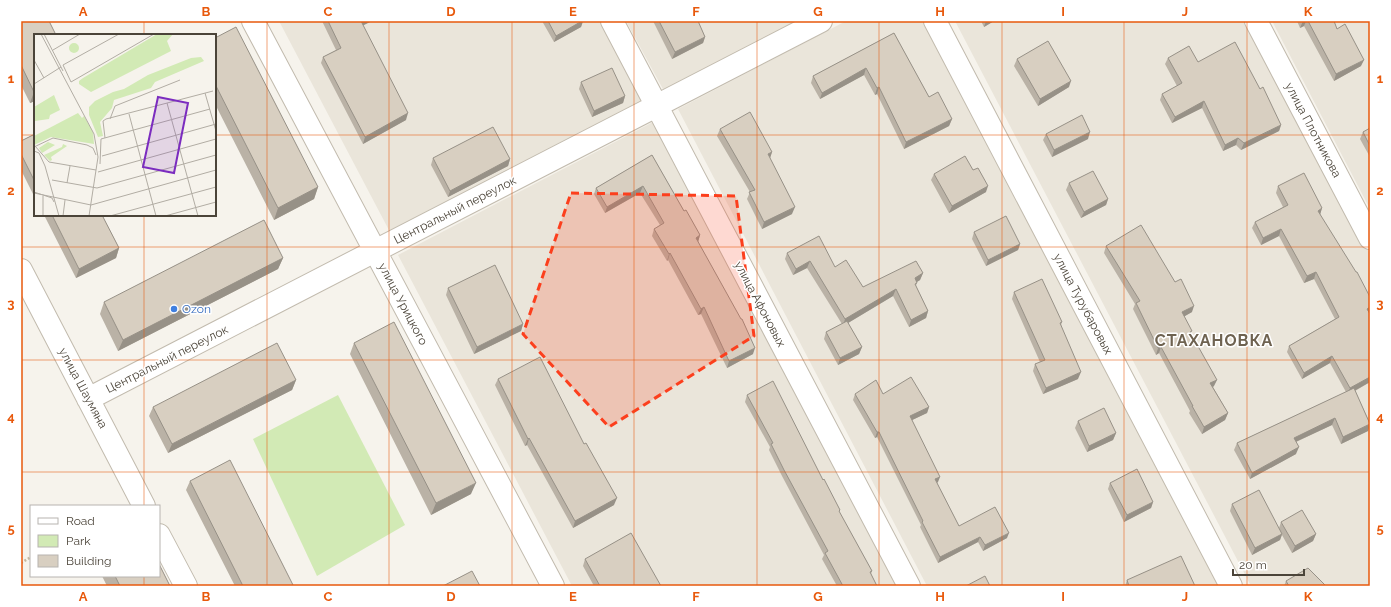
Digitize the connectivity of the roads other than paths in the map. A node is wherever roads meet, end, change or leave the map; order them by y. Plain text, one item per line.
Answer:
1 (253, 21) edge
2 (612, 21) edge
3 (821, 21) edge
4 (935, 21) edge
5 (1256, 21) edge
6 (656, 106) junction
7 (1370, 238) edge
8 (375, 251) junction
9 (21, 270) edge
10 (88, 399) junction
11 (143, 505) edge
12 (160, 537) edge
13 (186, 586) edge
14 (553, 586) edge
15 (909, 586) edge
16 (1231, 586) edge

1 - 8 street, улица Урицкого
2 - 6 street, улица Афоновых
3 - 6 street, Центральный переулок
4 - 16 street, улица Турубаровых
5 - 7 street, улица Плотникова
6 - 8 street, Центральный переулок
6 - 15 street, улица Афоновых
8 - 10 street, Центральный переулок
8 - 14 street, улица Урицкого
9 - 10 street, улица Шаумяна
10 - 11 street, улица Шаумяна
12 - 13 street

